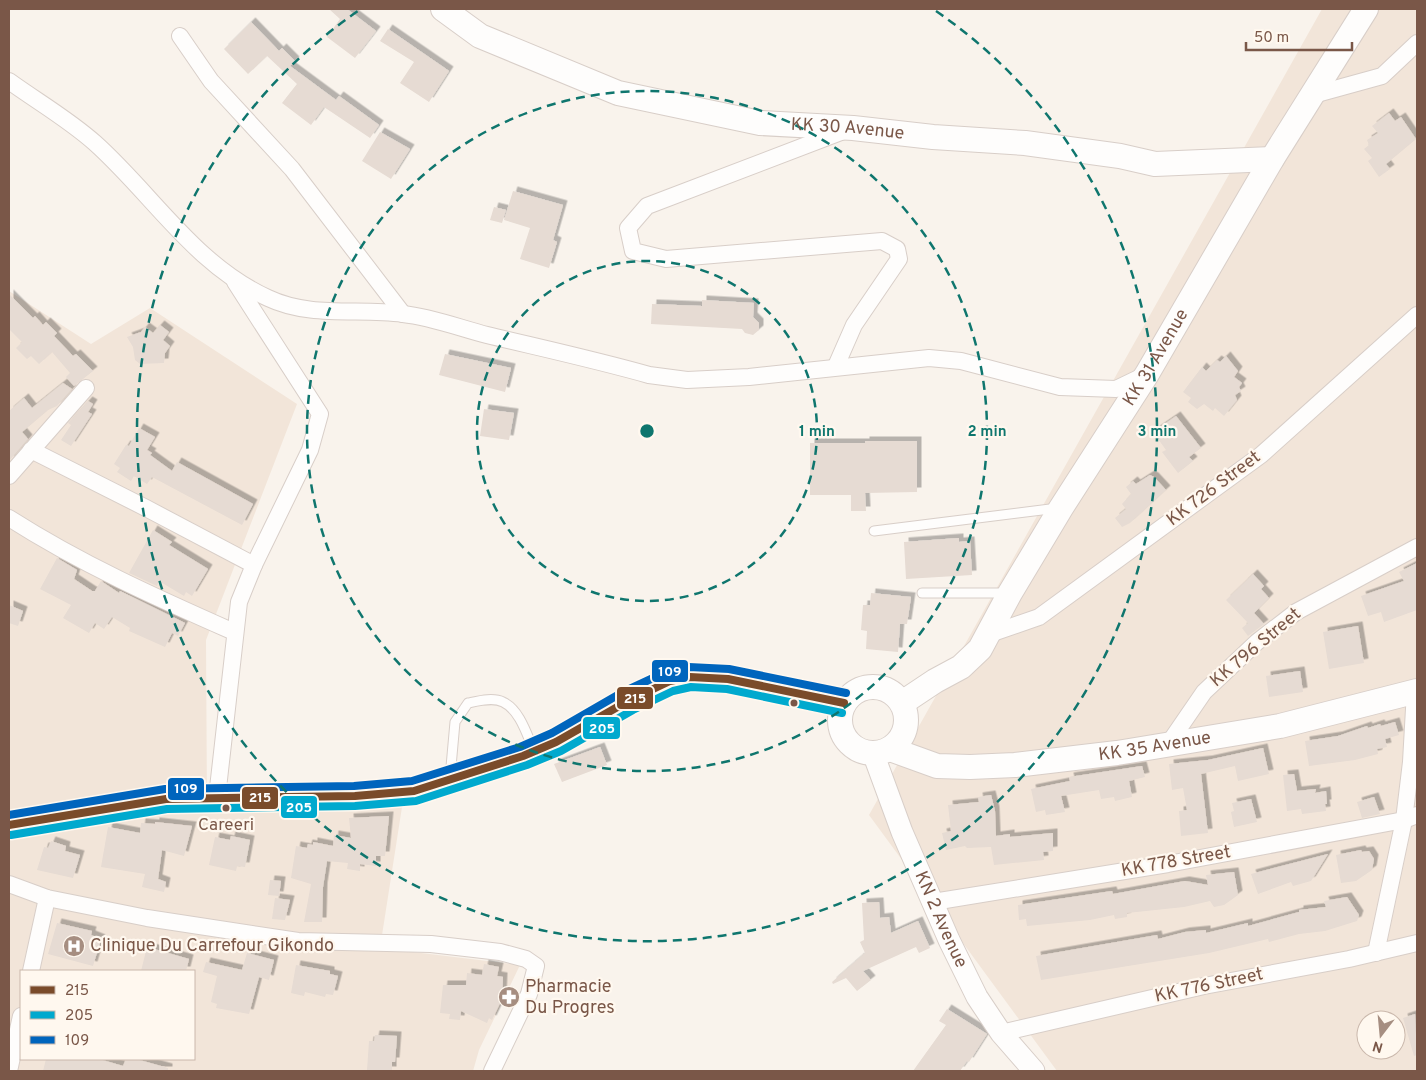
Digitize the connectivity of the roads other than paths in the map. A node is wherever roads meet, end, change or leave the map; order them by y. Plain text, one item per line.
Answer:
1 (443, 9) edge
2 (1366, 9) edge
3 (180, 36) dead end
4 (1417, 43) edge
5 (9, 81) edge
6 (1313, 95) junction
7 (852, 128) junction
8 (1272, 159) junction
9 (232, 278) junction
10 (403, 314) junction
11 (1417, 315) edge
12 (836, 366) junction
13 (1147, 374) junction
14 (86, 388) dead end
15 (31, 450) junction
16 (9, 476) edge
17 (1061, 508) junction
18 (9, 518) edge
19 (874, 531) dead end
20 (1417, 547) edge
21 (254, 565) junction
22 (922, 593) dead end
23 (1010, 593) junction
24 (234, 632) junction
25 (990, 634) junction
26 (1416, 691) edge
27 (844, 703) junction
28 (902, 703) junction
29 (1169, 743) junction
30 (534, 751) junction
31 (881, 751) junction
32 (450, 780) junction
33 (217, 797) junction
34 (1411, 818) edge
35 (9, 826) edge
36 (9, 884) edge
37 (47, 898) junction
38 (933, 902) junction
39 (1417, 942) edge
40 (1376, 953) junction
41 (31, 970) edge
42 (20, 1021) edge
43 (1002, 1033) junction
44 (9, 1071) edge
45 (492, 1071) edge
46 (1034, 1071) edge

1 - 7 main road, KK 30 Avenue
2 - 6 main road, KK 31 Avenue
3 - 10 street
4 - 6 street
5 - 9 street
6 - 8 main road, KK 31 Avenue
7 - 8 main road, KK 30 Avenue
7 - 12 street
8 - 13 main road, KK 31 Avenue
9 - 10 street
9 - 21 street
10 - 12 street
11 - 25 street, KK 726 Street
12 - 13 street
13 - 17 main road, KK 31 Avenue
14 - 15 street
15 - 16 street
15 - 21 street
17 - 19 lane
17 - 23 main road, KK 31 Avenue
18 - 24 street
20 - 29 street, KK 796 Street
21 - 24 street
22 - 23 lane
23 - 25 main road, KK 31 Avenue
24 - 33 street
25 - 28 main road, KK 31 Avenue
26 - 29 main road, KK 35 Avenue
26 - 34 street
27 - 28 main road
27 - 30 main road
27 - 31 main road
28 - 31 main road
29 - 31 main road, KK 35 Avenue
30 - 32 main road
30 - 32 lane
31 - 38 street, KN 2 Avenue
32 - 33 main road
33 - 35 main road
34 - 38 street, KK 778 Street
34 - 40 street
36 - 37 street
37 - 41 street
37 - 45 street
38 - 43 street, KN 2 Avenue
39 - 40 street, KK 776 Street
40 - 43 street, KK 776 Street
42 - 44 street
43 - 46 street, KN 2 Avenue

